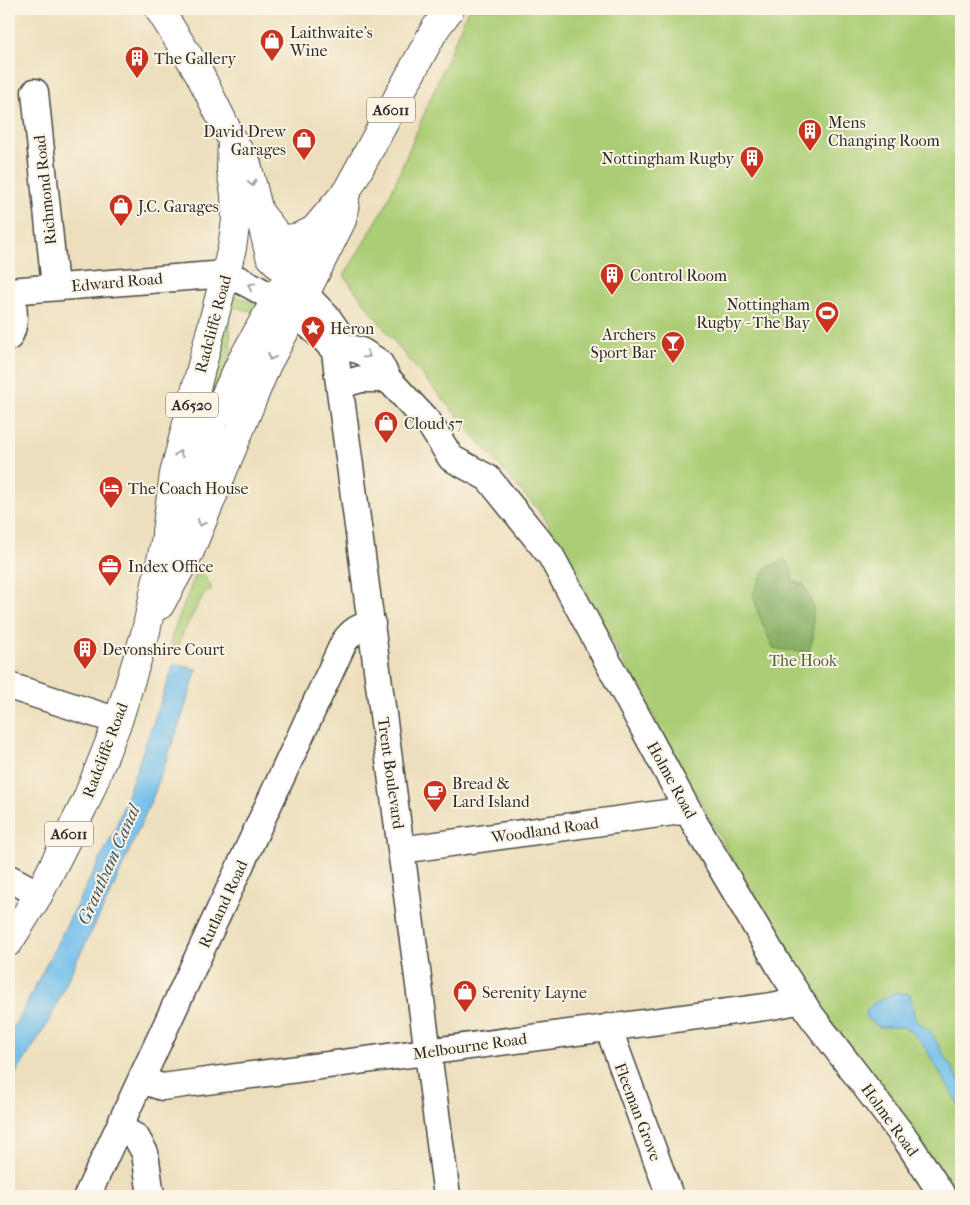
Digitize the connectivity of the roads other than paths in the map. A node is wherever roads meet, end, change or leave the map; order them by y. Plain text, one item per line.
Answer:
1 (158, 9) edge
2 (450, 9) edge
3 (35, 92) dead end
4 (232, 140) junction
5 (347, 191) junction
6 (258, 210) junction
7 (314, 230) junction
8 (226, 274) junction
9 (297, 284) junction
10 (55, 287) junction
11 (10, 291) edge
12 (9, 337) edge
13 (335, 350) junction
14 (388, 379) junction
15 (340, 385) junction
16 (166, 537) junction
17 (372, 624) junction
18 (146, 631) junction
19 (9, 686) edge
20 (118, 721) junction
21 (688, 810) junction
22 (402, 850) junction
23 (9, 878) edge
24 (39, 894) junction
25 (9, 942) edge
26 (799, 998) junction
27 (608, 1028) junction
28 (428, 1052) junction
29 (141, 1080) junction
30 (119, 1128) junction
31 (87, 1196) edge
32 (151, 1196) edge
33 (447, 1196) edge
34 (670, 1196) edge
35 (943, 1196) edge

1 - 4 main road, Radcliffe Road / A6520
2 - 5 main road, A6011
3 - 10 street, Richmond Road
4 -> 6 main road, Radcliffe Road / A6520
4 - 8 main road, Radcliffe Road / A6520
5 - 7 main road, A6011
5 - 9 main road, A6011
6 - 7 main road, Radcliffe Road
6 - 9 main road, Radcliffe Road / A6520
7 - 9 main road, A6011
9 -> 8 street
8 - 10 street, Edward Road
16 -> 8 main road, Radcliffe Road / A6520
9 - 13 street, Trent Boulevard
9 - 16 main road, Radcliffe Road / A6011
9 -> 18 main road, Radcliffe Road / A6011
10 - 11 street, Edward Road
11 - 12 street
13 -> 14 street, Holme Road
13 - 15 street, Trent Boulevard
14 - 15 street
14 - 21 street, Holme Road
15 - 17 street, Trent Boulevard
16 - 18 main road, Radcliffe Road / A6011
17 - 22 street, Trent Boulevard
17 - 29 street, Rutland Road
18 - 20 main road, Radcliffe Road / A6011
19 - 20 street
20 - 24 main road, Radcliffe Road / A6011
21 - 22 street, Woodland Road
21 - 26 street, Holme Road
22 - 28 street, Trent Boulevard
23 - 24 street
24 - 25 main road, Radcliffe Road / A6011
26 - 27 street, Melbourne Road
26 - 35 street, Holme Road
27 - 28 street, Melbourne Road
27 - 34 street, Fleeman Grove
28 - 29 street, Melbourne Road
28 - 33 street, Trent Boulevard
29 - 30 street, Rutland Road
30 - 31 street, Rutland Road
30 - 32 street

